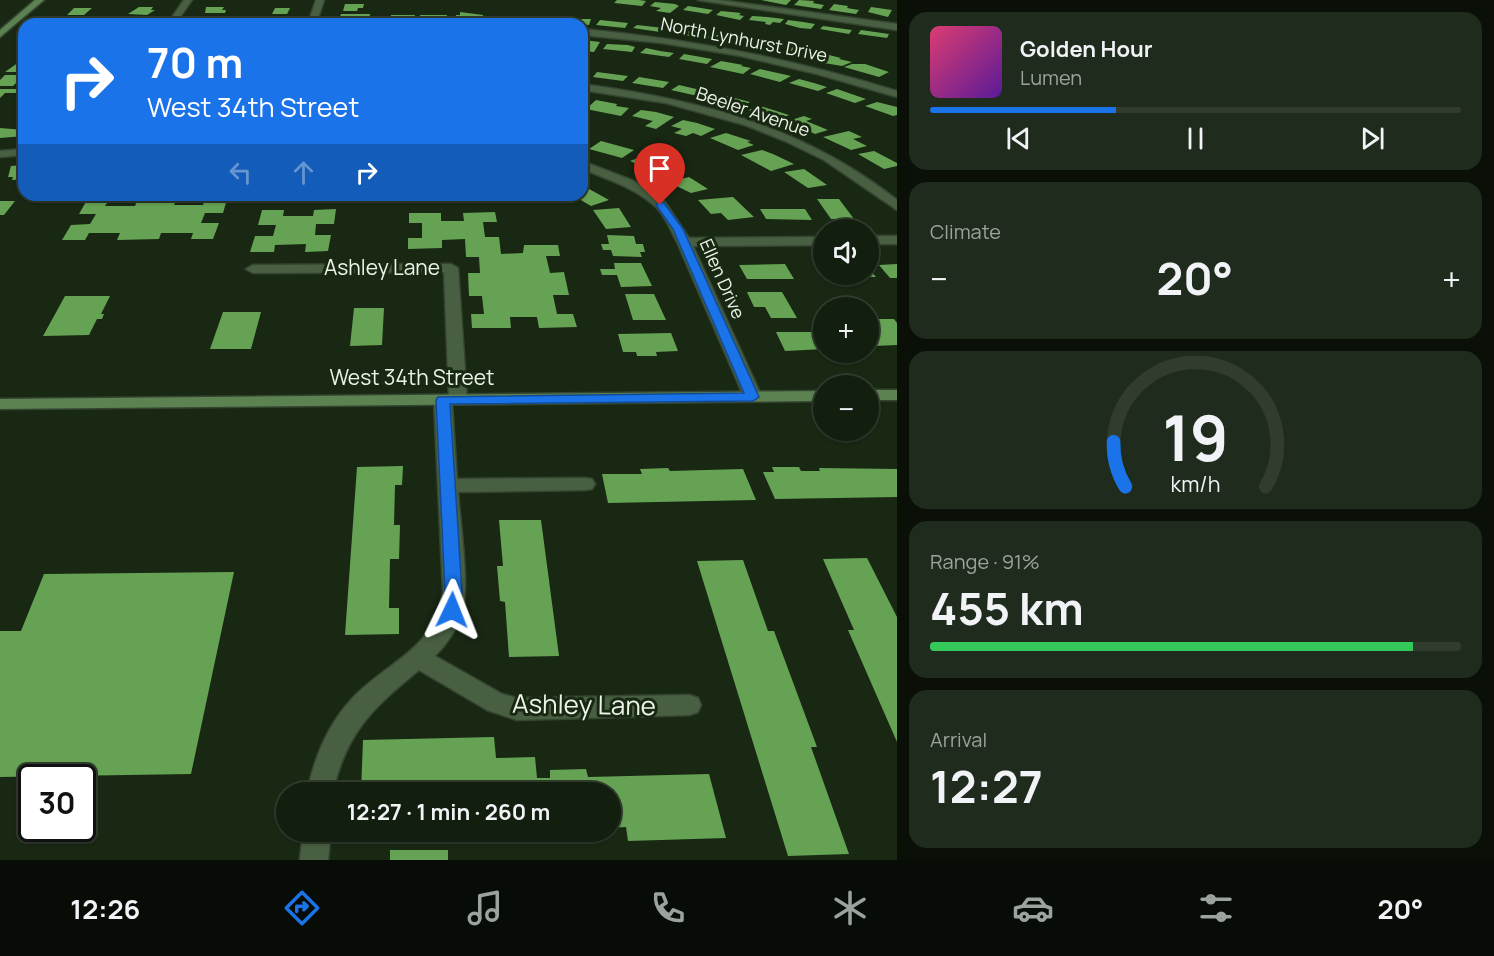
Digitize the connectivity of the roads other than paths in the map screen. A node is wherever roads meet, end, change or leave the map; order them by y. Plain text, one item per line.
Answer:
1 (40, 0) edge
2 (188, 0) edge
3 (320, 0) edge
4 (702, 0) edge
5 (19, 18) edge
6 (175, 18) edge
7 (314, 18) edge
8 (18, 19) edge
9 (897, 27) edge
10 (588, 33) edge
11 (0, 34) edge
12 (588, 88) edge
13 (897, 94) edge
14 (18, 152) edge
15 (0, 154) edge
16 (588, 167) edge
17 (897, 206) edge
18 (879, 240) edge
19 (897, 240) edge
20 (813, 241) edge
21 (684, 242) junction
22 (253, 269) dead end
23 (879, 395) edge
24 (897, 395) edge
25 (813, 396) edge
26 (753, 397) junction
27 (450, 400) junction
28 (0, 404) edge
29 (585, 484) dead end
30 (448, 486) junction
31 (418, 658) junction
32 (689, 705) dead end
33 (322, 782) edge
34 (316, 842) edge
35 (314, 860) edge

1 - 5 street
2 - 6 street
3 - 7 street
4 - 9 street
8 - 11 street
10 - 13 street, North Lynhurst Drive
12 - 17 street, Beeler Avenue
14 - 15 street
16 - 21 street, Ellen Drive
18 - 19 street
20 - 21 street
21 - 26 street, Ellen Drive
22 - 27 street, Ashley Lane
23 - 24 street
25 - 26 street, West 34th Street
26 - 27 street, West 34th Street
27 - 28 street, West 34th Street
27 - 30 street, Ashley Lane
29 - 30 street
30 - 31 street, Ashley Lane
31 - 32 street, Ashley Lane
31 - 33 street, Ashley Lane
34 - 35 street

